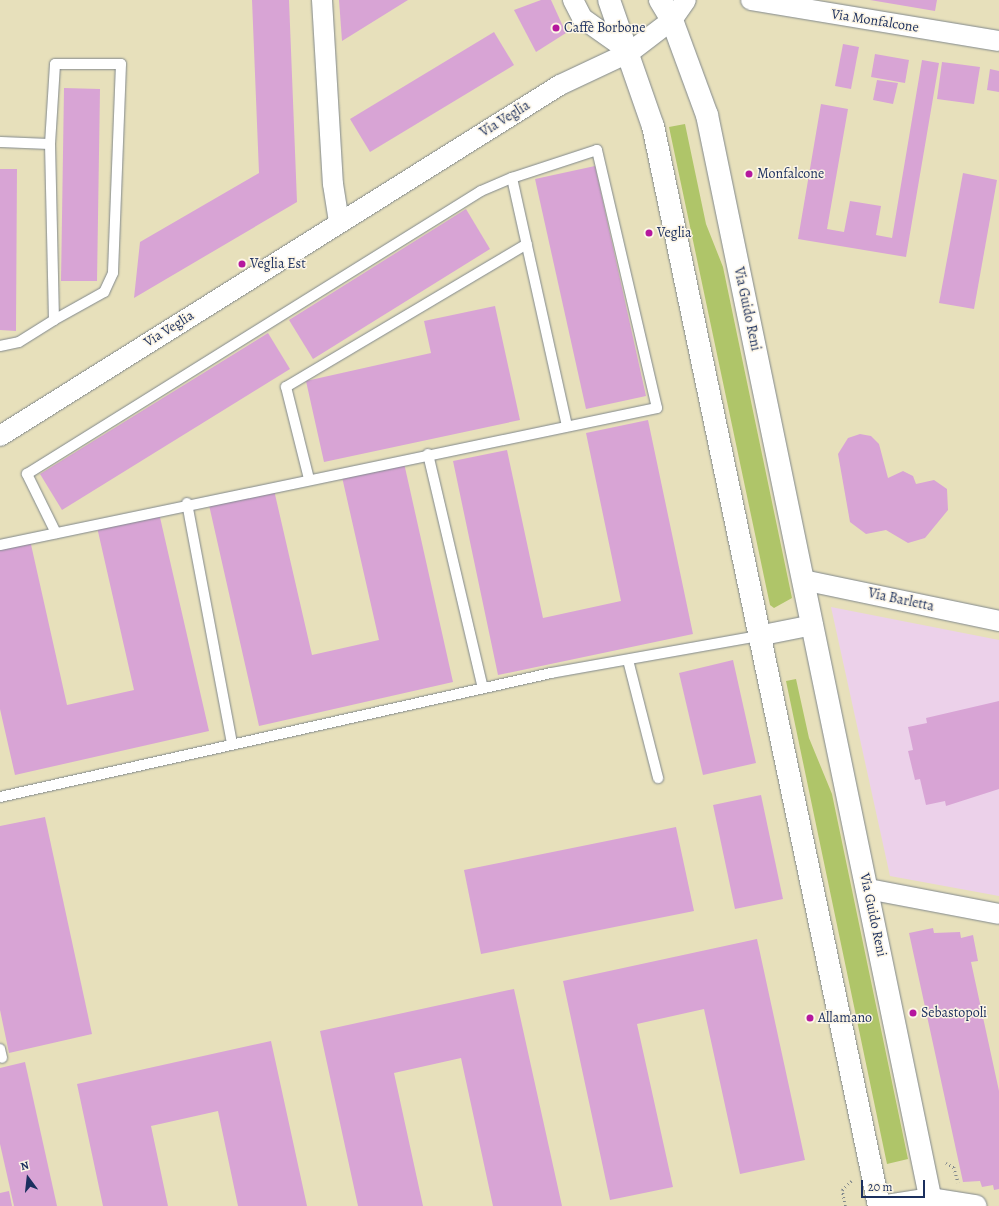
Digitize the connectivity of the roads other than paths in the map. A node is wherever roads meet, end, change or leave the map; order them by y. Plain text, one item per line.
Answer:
1 (322, 0) edge
2 (573, 0) edge
3 (609, 0) edge
4 (660, 0) edge
5 (686, 0) edge
6 (751, 0) edge
7 (672, 20) junction
8 (999, 41) edge
9 (630, 52) junction
10 (0, 142) edge
11 (50, 144) junction
12 (512, 178) junction
13 (339, 222) junction
14 (527, 244) junction
15 (54, 320) junction
16 (0, 346) edge
17 (567, 426) junction
18 (0, 436) edge
19 (428, 454) junction
20 (309, 479) junction
21 (186, 504) junction
22 (56, 533) junction
23 (0, 545) edge
24 (803, 580) junction
25 (999, 620) edge
26 (813, 625) junction
27 (758, 636) junction
28 (628, 660) junction
29 (483, 688) junction
30 (232, 743) junction
31 (658, 778) dead end
32 (0, 797) edge
33 (868, 890) junction
34 (999, 914) edge
35 (932, 1202) edge
36 (879, 1206) edge
37 (885, 1206) edge
38 (975, 1206) edge

1 - 13 street
2 - 9 street
3 - 9 main road
4 - 7 main road, Via Guido Reni
5 - 7 street, Via Veglia
6 - 8 street, Via Monfalcone
7 - 9 street, Via Veglia
7 - 24 main road, Via Guido Reni
9 - 13 street, Via Veglia
9 - 27 main road
10 - 11 lane
11 - 15 lane
11 - 15 lane
12 - 14 lane
12 - 17 lane
12 - 22 lane
13 - 18 street, Via Veglia
14 - 17 lane
14 - 20 lane
15 - 16 lane
17 - 19 lane
19 - 20 lane
19 - 29 lane
20 - 21 lane
21 - 22 lane
21 - 30 lane
22 - 23 lane
24 - 25 street, Via Barletta
24 - 26 main road, Via Guido Reni
26 - 27 street
26 - 33 main road, Via Guido Reni
27 - 28 lane
27 - 36 main road
28 - 29 lane
28 - 31 lane
29 - 30 lane
30 - 32 lane
33 - 34 street
33 - 35 main road, Via Guido Reni
35 - 37 main road
35 - 38 main road

